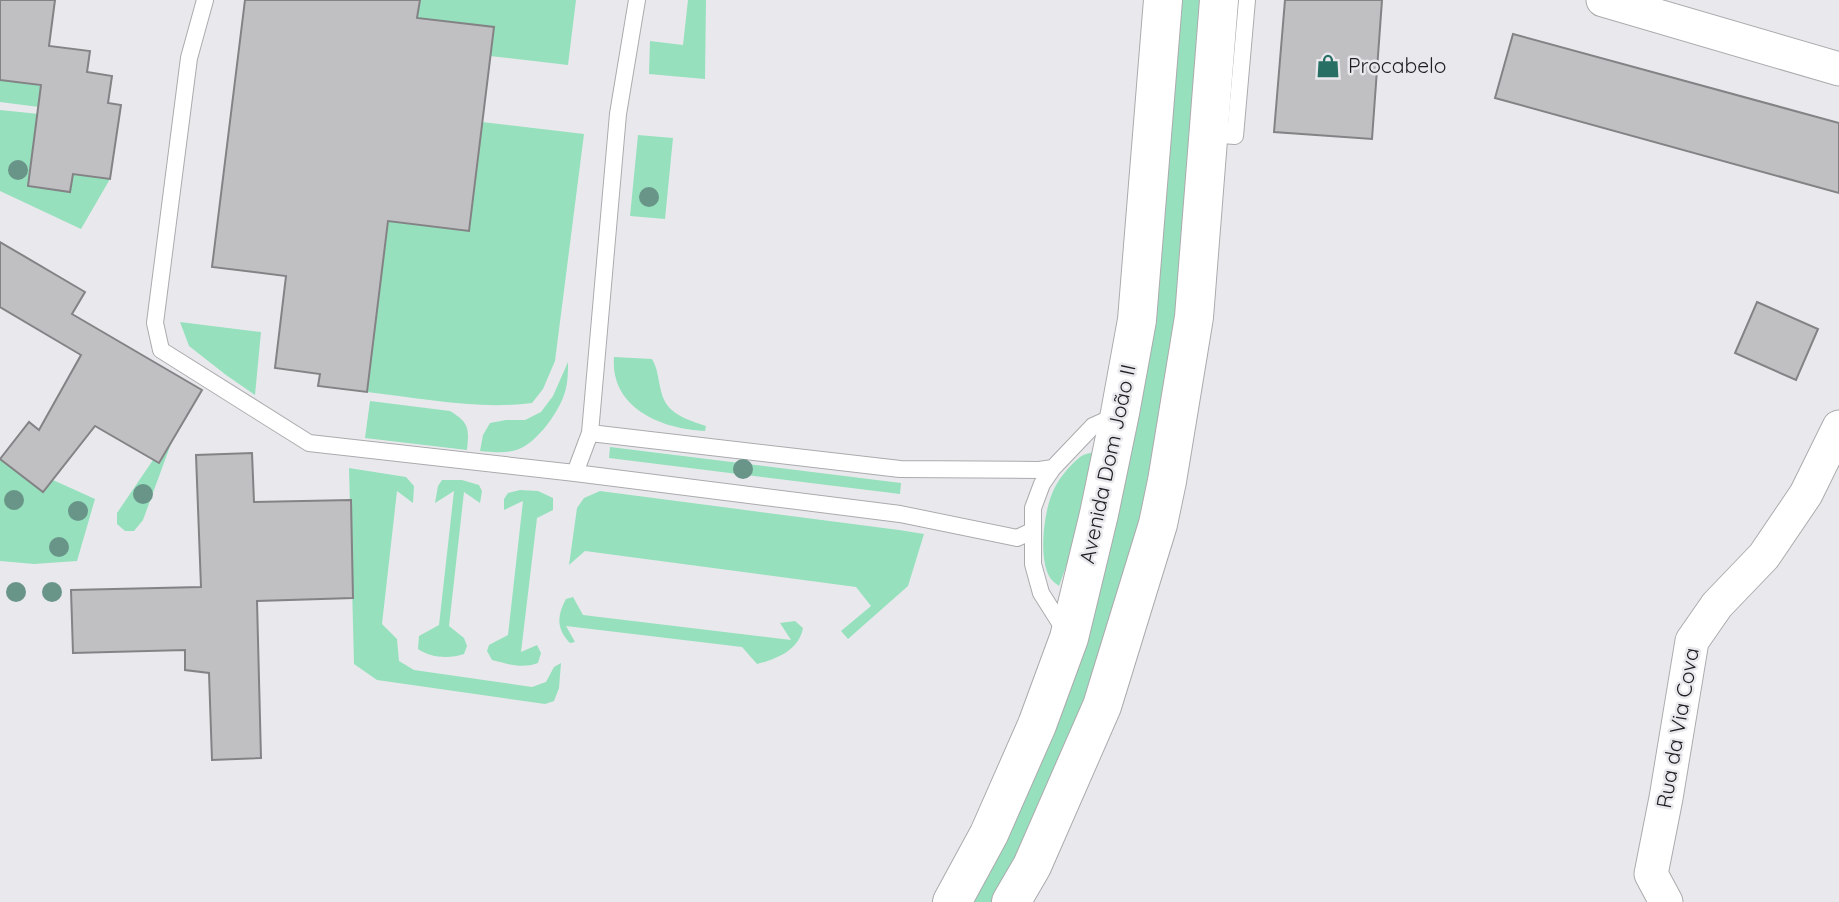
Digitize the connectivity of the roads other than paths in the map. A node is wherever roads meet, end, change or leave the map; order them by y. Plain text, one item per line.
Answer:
1 (205, 0) edge
2 (637, 0) edge
3 (1163, 0) edge
4 (1219, 0) edge
5 (1247, 0) edge
6 (1603, 0) edge
7 (1839, 69) edge
8 (1209, 134) junction
9 (1120, 413) junction
10 (1839, 427) edge
11 (590, 433) junction
12 (1053, 468) junction
13 (575, 473) junction
14 (1032, 531) junction
15 (1069, 638) junction
16 (952, 902) edge
17 (1011, 902) edge
18 (1666, 902) edge

1 - 13 lane
2 - 11 lane
3 - 9 main road, Avenida Dom João II
4 - 8 main road
5 - 8 lane
6 - 7 street
8 - 17 main road
9 - 12 lane
9 - 15 main road, Avenida Dom João II
10 - 18 street, Rua da Via Cova
11 - 12 lane
11 - 13 lane
12 - 14 lane
13 - 14 lane
14 - 15 lane
15 - 16 main road, Avenida Dom João II

